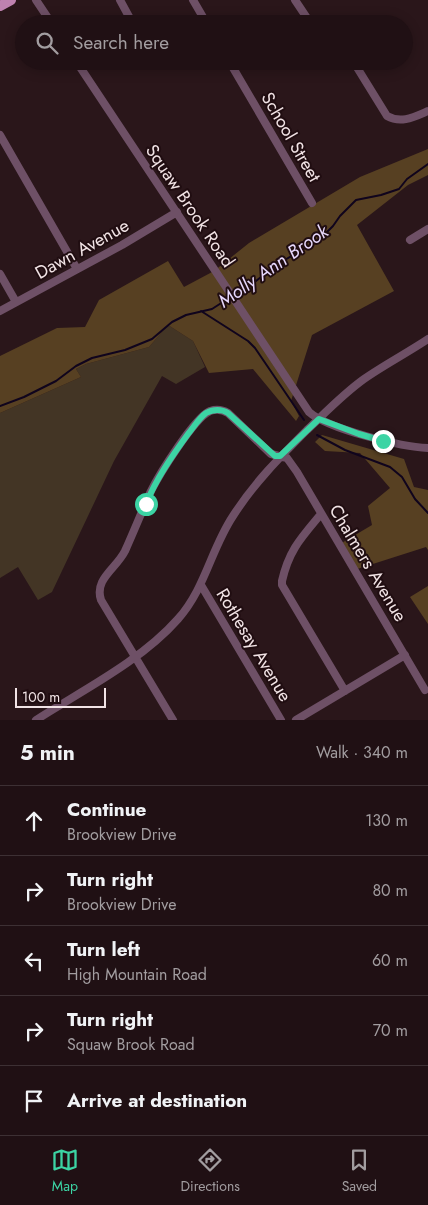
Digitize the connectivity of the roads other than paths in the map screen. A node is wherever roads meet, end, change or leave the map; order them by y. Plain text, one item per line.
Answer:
1 (11, 0) edge
2 (36, 0) edge
3 (120, 0) edge
4 (193, 0) edge
5 (295, 0) edge
6 (0, 6) edge
7 (46, 15) edge
8 (128, 15) edge
9 (202, 15) edge
10 (305, 15) edge
11 (82, 70) edge
12 (234, 70) edge
13 (359, 70) edge
14 (428, 111) edge
15 (0, 135) edge
16 (312, 202) dead end
17 (177, 212) junction
18 (428, 229) edge
19 (410, 240) dead end
20 (77, 269) junction
21 (0, 274) edge
22 (16, 302) junction
23 (0, 311) edge
24 (428, 339) edge
25 (319, 419) junction
26 (428, 448) edge
27 (280, 456) junction
28 (322, 514) junction
29 (201, 585) junction
30 (405, 655) junction
31 (135, 657) junction
32 (425, 690) dead end
33 (345, 691) junction
34 (36, 720) edge
35 (173, 720) edge
36 (281, 720) edge
37 (296, 720) edge

1 - 6 main road
2 - 7 street
3 - 8 street
4 - 9 street
5 - 10 street
11 - 17 street, Squaw Brook Road
12 - 16 street, School Street
13 - 14 street
15 - 20 street
17 - 20 street, Dawn Avenue
17 - 25 street, Squaw Brook Road
18 - 19 street
20 - 22 street, Dawn Avenue
21 - 22 street
22 - 23 street, Dawn Avenue
24 - 25 street
25 - 26 street, Squaw Brook Road
25 - 27 street
27 - 28 street, Chalmers Avenue
27 - 29 street
27 - 31 street, Chalmers Avenue
28 - 30 street, Chalmers Avenue
28 - 33 street
29 - 31 street
29 - 36 street, Rothesay Avenue
30 - 32 street, Chalmers Avenue
30 - 33 street
31 - 34 street
31 - 35 street
33 - 37 street

